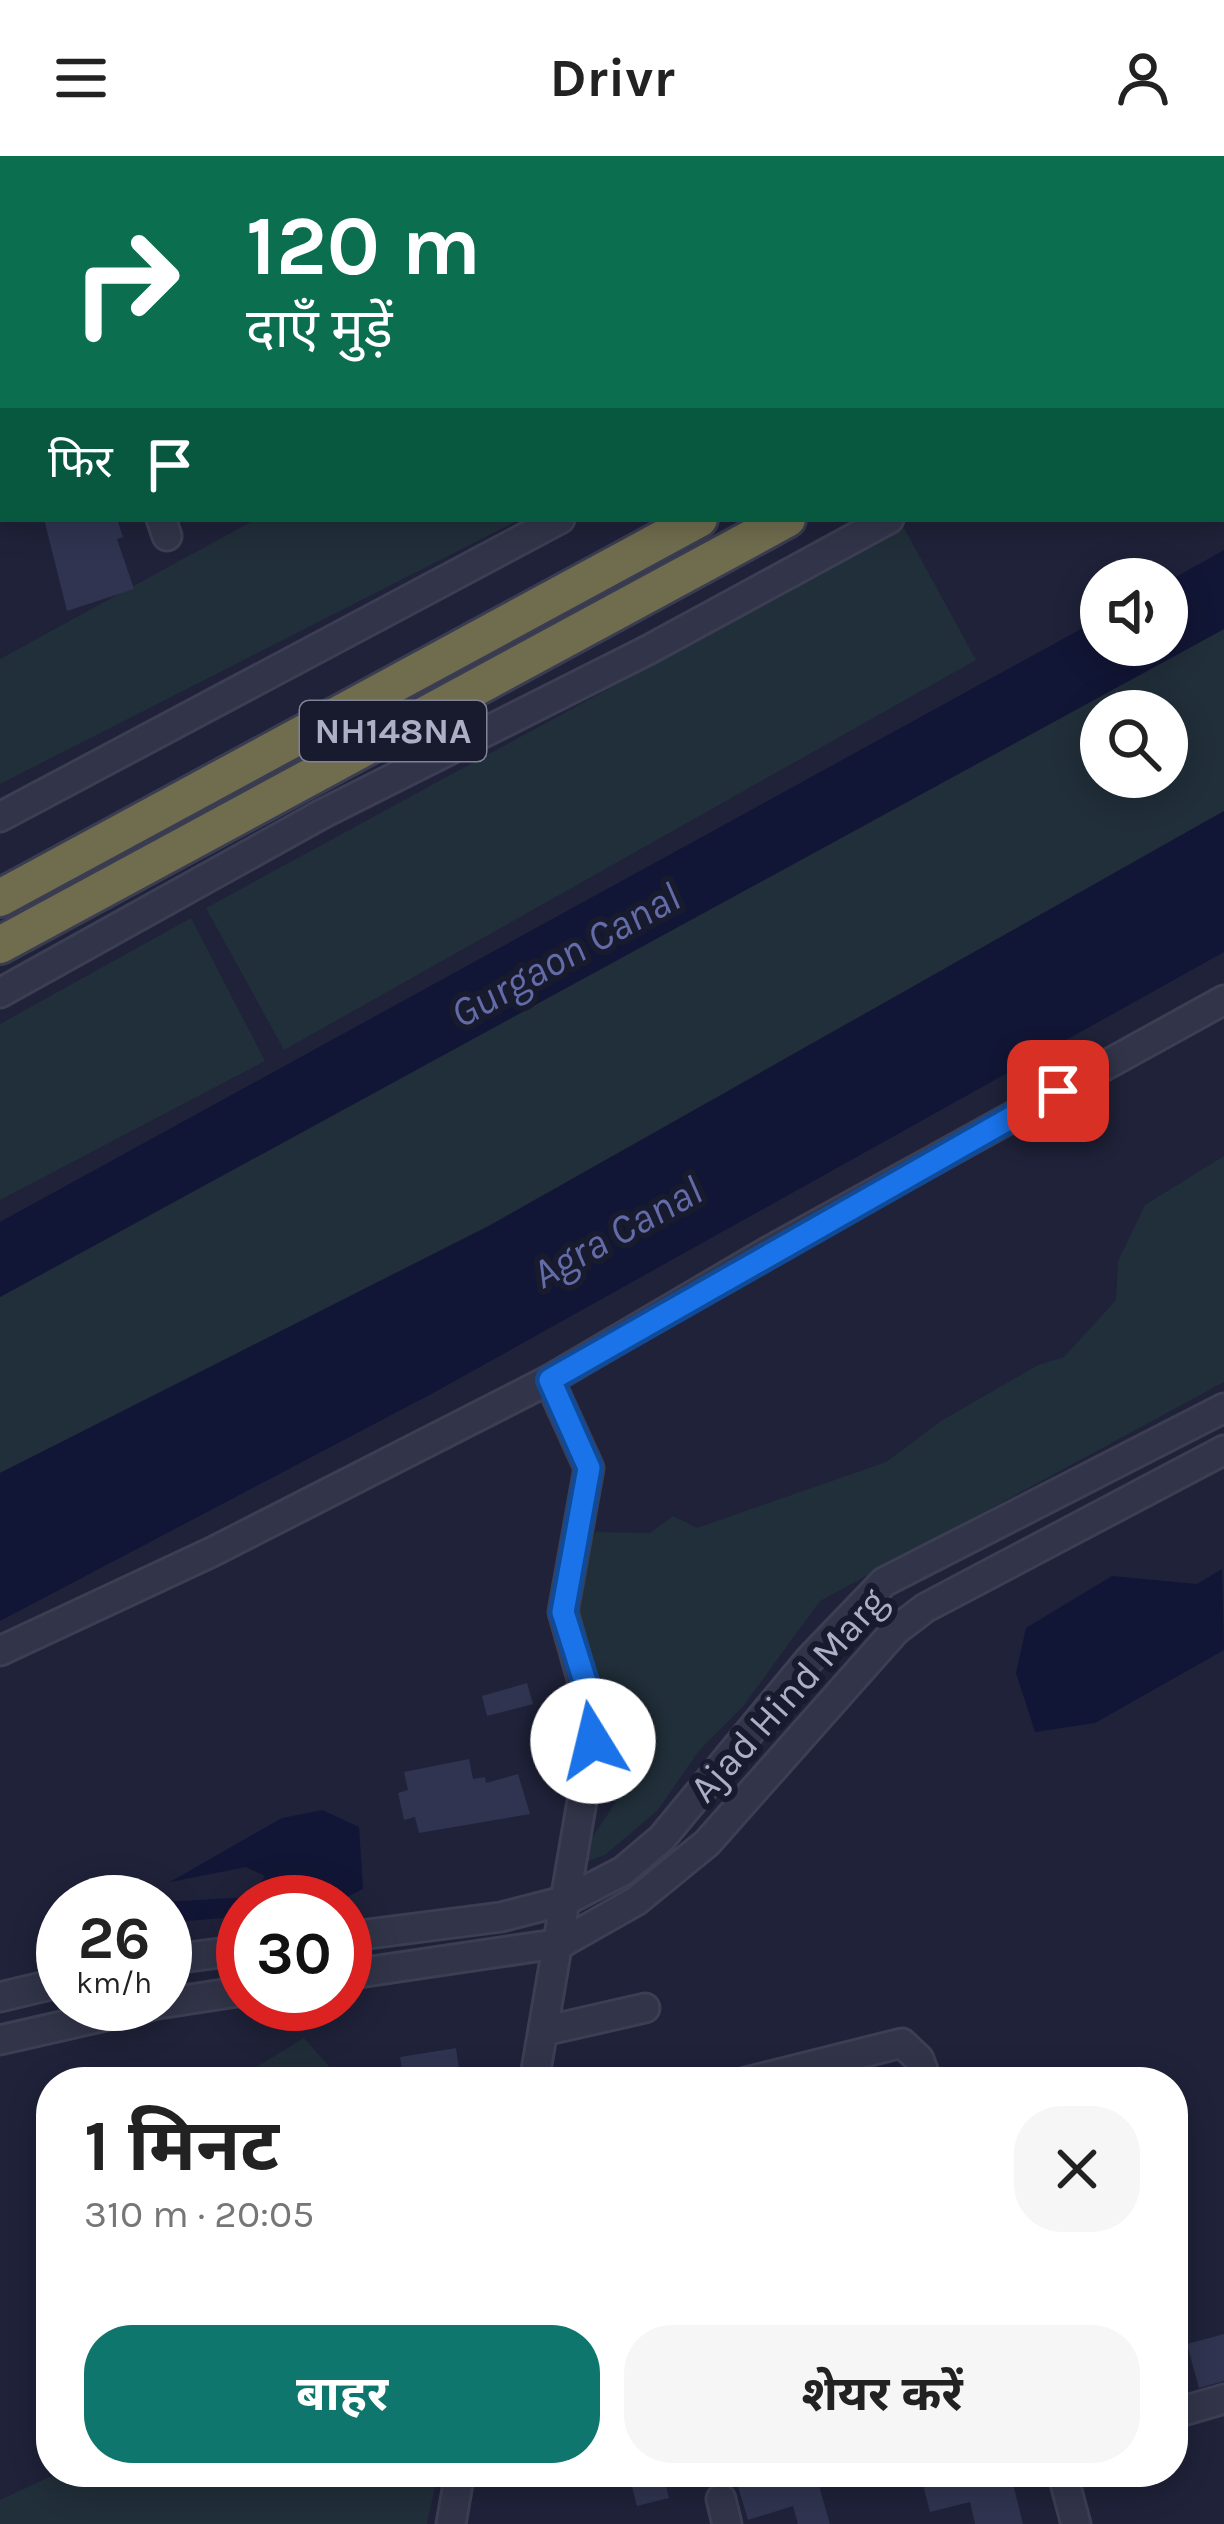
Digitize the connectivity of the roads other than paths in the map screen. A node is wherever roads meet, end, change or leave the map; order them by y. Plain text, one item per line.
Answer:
1 (554, 522) edge
2 (693, 522) edge
3 (781, 522) edge
4 (884, 522) edge
5 (0, 817) edge
6 (0, 898) edge
7 (0, 945) edge
8 (0, 993) edge
9 (1224, 1000) edge
10 (550, 1380) junction
11 (1224, 1408) edge
12 (1224, 1450) edge
13 (0, 1651) edge
14 (567, 1900) junction
15 (372, 1934) edge
16 (562, 1942) junction
17 (372, 1971) edge
18 (36, 1988) edge
19 (0, 1997) edge
20 (645, 2008) dead end
21 (40, 2031) edge
22 (544, 2032) junction
23 (0, 2040) edge
24 (537, 2067) edge
25 (806, 2067) edge
26 (922, 2067) edge
27 (1224, 2399) edge
28 (1188, 2410) edge
29 (457, 2487) edge
30 (1056, 2487) edge
31 (1059, 2487) edge
32 (451, 2524) edge
33 (1060, 2524) edge
34 (1076, 2524) edge

1 - 5 street
2 - 6 highway, NH148NA
3 - 7 highway, NH148NA
4 - 8 street
9 - 10 street
10 - 13 street
10 - 14 street
11 - 14 street, Ajad Hind Marg
12 - 16 street
14 - 15 street, Ajad Hind Marg
14 - 16 street
16 - 17 street
16 - 22 street
18 - 19 street
20 - 22 street
21 - 23 street
22 - 24 street
25 - 26 street
27 - 28 street
29 - 32 street
30 - 33 street
31 - 34 street

